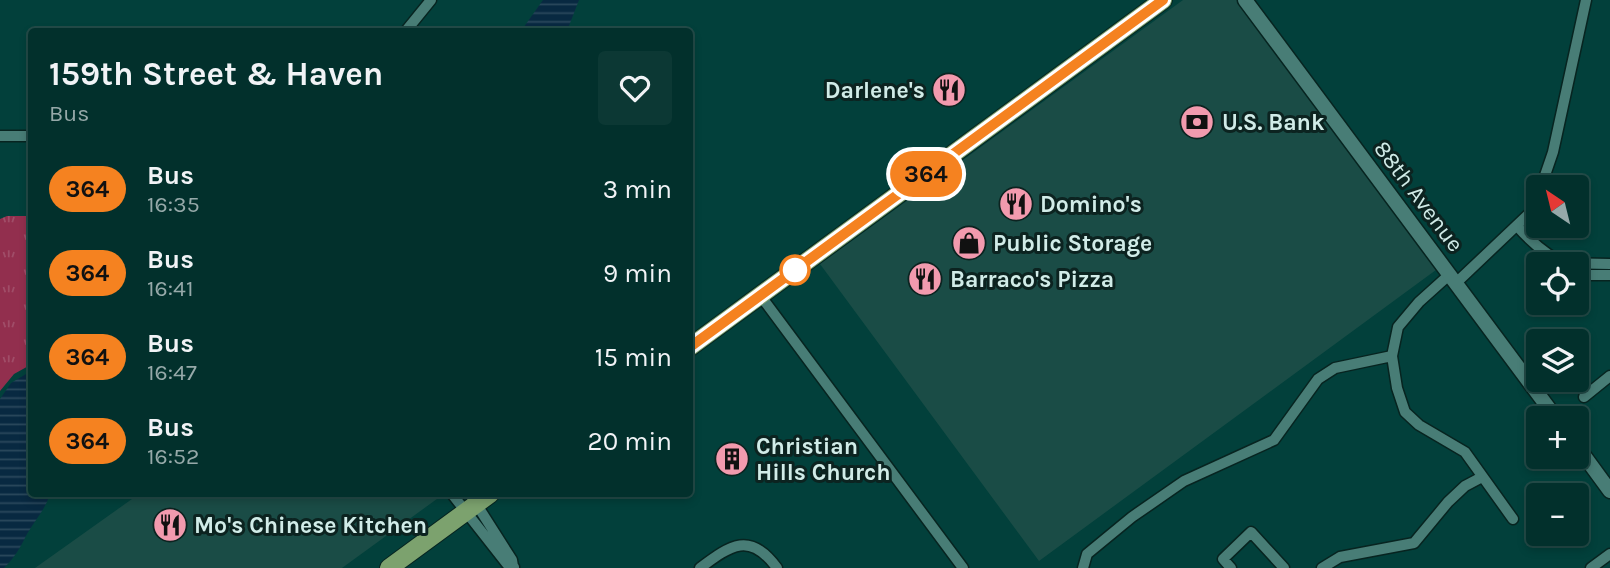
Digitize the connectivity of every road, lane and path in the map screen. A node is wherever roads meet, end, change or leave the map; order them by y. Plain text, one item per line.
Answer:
1 (430, 0) edge
2 (1163, 0) edge
3 (1245, 0) edge
4 (1586, 0) edge
5 (408, 28) edge
6 (0, 136) edge
7 (28, 136) edge
8 (1545, 175) edge
9 (1526, 217) edge
10 (1517, 226) junction
11 (1546, 252) edge
12 (1589, 264) edge
13 (1610, 264) edge
14 (1589, 275) edge
15 (1610, 275) edge
16 (1453, 279) junction
17 (760, 295) junction
18 (693, 345) edge
19 (1392, 356) junction
20 (1610, 376) edge
21 (1584, 397) dead end
22 (1547, 406) edge
23 (1589, 462) edge
24 (1482, 477) junction
25 (1610, 491) edge
26 (475, 500) edge
27 (1513, 519) dead end
28 (1610, 554) edge
29 (514, 567) edge
30 (389, 568) edge
31 (700, 568) edge
32 (777, 568) edge
33 (962, 568) edge
34 (1083, 568) edge
35 (1231, 568) edge
36 (1284, 568) edge
37 (1322, 568) edge
38 (1591, 568) edge

1 - 5 street
2 - 17 main road
3 - 16 street, 88th Avenue
4 - 8 street
6 - 7 street
9 - 10 street
10 - 11 street
10 - 16 street
12 - 13 street
14 - 15 street
16 - 19 street
16 - 22 street, 88th Avenue
17 - 18 main road
17 - 33 street
19 - 24 street
19 - 34 street
20 - 21 street
23 - 25 street
24 - 27 street
24 - 37 street
26 - 29 street
26 - 30 main road
28 - 38 street
31 - 32 street
35 - 36 street

